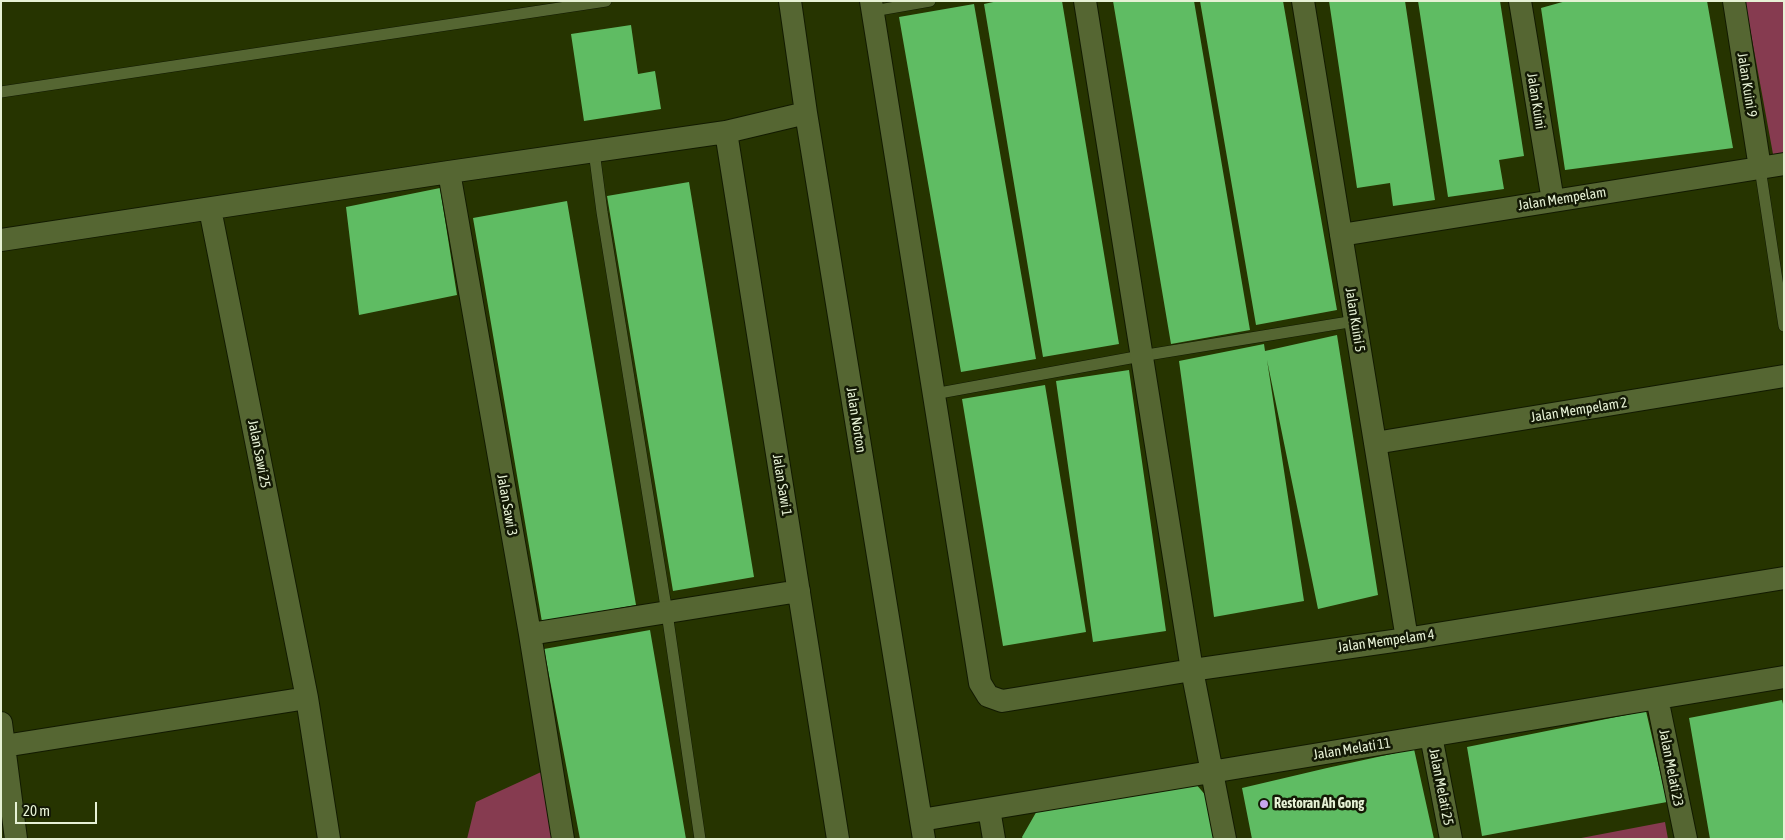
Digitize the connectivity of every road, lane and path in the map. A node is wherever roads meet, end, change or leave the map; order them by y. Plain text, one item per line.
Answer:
1 (606, 1) edge
2 (790, 1) edge
3 (930, 1) edge
4 (1085, 1) edge
5 (1303, 1) edge
6 (1520, 1) edge
7 (1734, 1) edge
8 (872, 6) edge
9 (1, 92) edge
10 (806, 113) junction
11 (726, 132) junction
12 (594, 151) junction
13 (1784, 164) edge
14 (1760, 168) junction
15 (449, 172) junction
16 (1553, 201) junction
17 (210, 209) junction
18 (1341, 235) junction
19 (1, 240) edge
20 (1355, 321) junction
21 (1784, 326) edge
22 (1141, 356) junction
23 (1784, 376) edge
24 (934, 394) junction
25 (1375, 443) junction
26 (1784, 578) edge
27 (799, 591) junction
28 (667, 612) junction
29 (530, 634) junction
30 (1406, 639) junction
31 (1192, 670) junction
32 (1784, 677) edge
33 (307, 698) junction
34 (1657, 698) junction
35 (1, 723) edge
36 (1430, 736) junction
37 (4, 746) junction
38 (1213, 772) junction
39 (990, 809) junction
40 (922, 830) edge
41 (16, 839) edge
42 (329, 839) edge
43 (563, 839) edge
44 (700, 839) edge
45 (838, 839) edge
46 (994, 839) edge
47 (1225, 839) edge
48 (1451, 839) edge
49 (1686, 839) edge

1 - 9 lane
2 - 10 street, Jalan Norton
3 - 8 lane
4 - 22 street
5 - 18 street, Jalan Kuini 5
6 - 16 street, Jalan Kuini
7 - 14 street, Jalan Kuini 9
8 - 24 street
10 - 11 street
10 - 40 street, Jalan Norton
11 - 12 street
11 - 27 street, Jalan Sawi 1
12 - 15 street
12 - 28 lane
13 - 14 street, Jalan Mempelam
14 - 16 street, Jalan Mempelam
14 - 21 lane
15 - 17 street
15 - 29 street, Jalan Sawi 3
16 - 18 street, Jalan Mempelam
17 - 19 street
17 - 33 street, Jalan Sawi 25
18 - 20 street, Jalan Kuini 5
20 - 22 lane
20 - 25 street, Jalan Kuini 5
22 - 24 lane
22 - 31 street
23 - 25 street, Jalan Mempelam 2
24 - 31 street, Jalan Mempelam 4
25 - 30 street, Jalan Kuini 5
26 - 30 street, Jalan Mempelam 4
27 - 28 street
27 - 45 street, Jalan Sawi 1
28 - 29 street
28 - 44 lane
29 - 43 street, Jalan Sawi 3
30 - 31 street, Jalan Mempelam 4
31 - 38 street
32 - 34 street, Jalan Melati 11
33 - 37 street
33 - 42 street, Jalan Sawi 25
34 - 36 street, Jalan Melati 11
34 - 49 street, Jalan Melati 23
35 - 37 street
36 - 38 street, Jalan Melati 11
36 - 48 street, Jalan Melati 25
37 - 41 street
38 - 39 street, Jalan Melati 11
38 - 47 street
39 - 40 street, Jalan Melati 11
39 - 46 street

